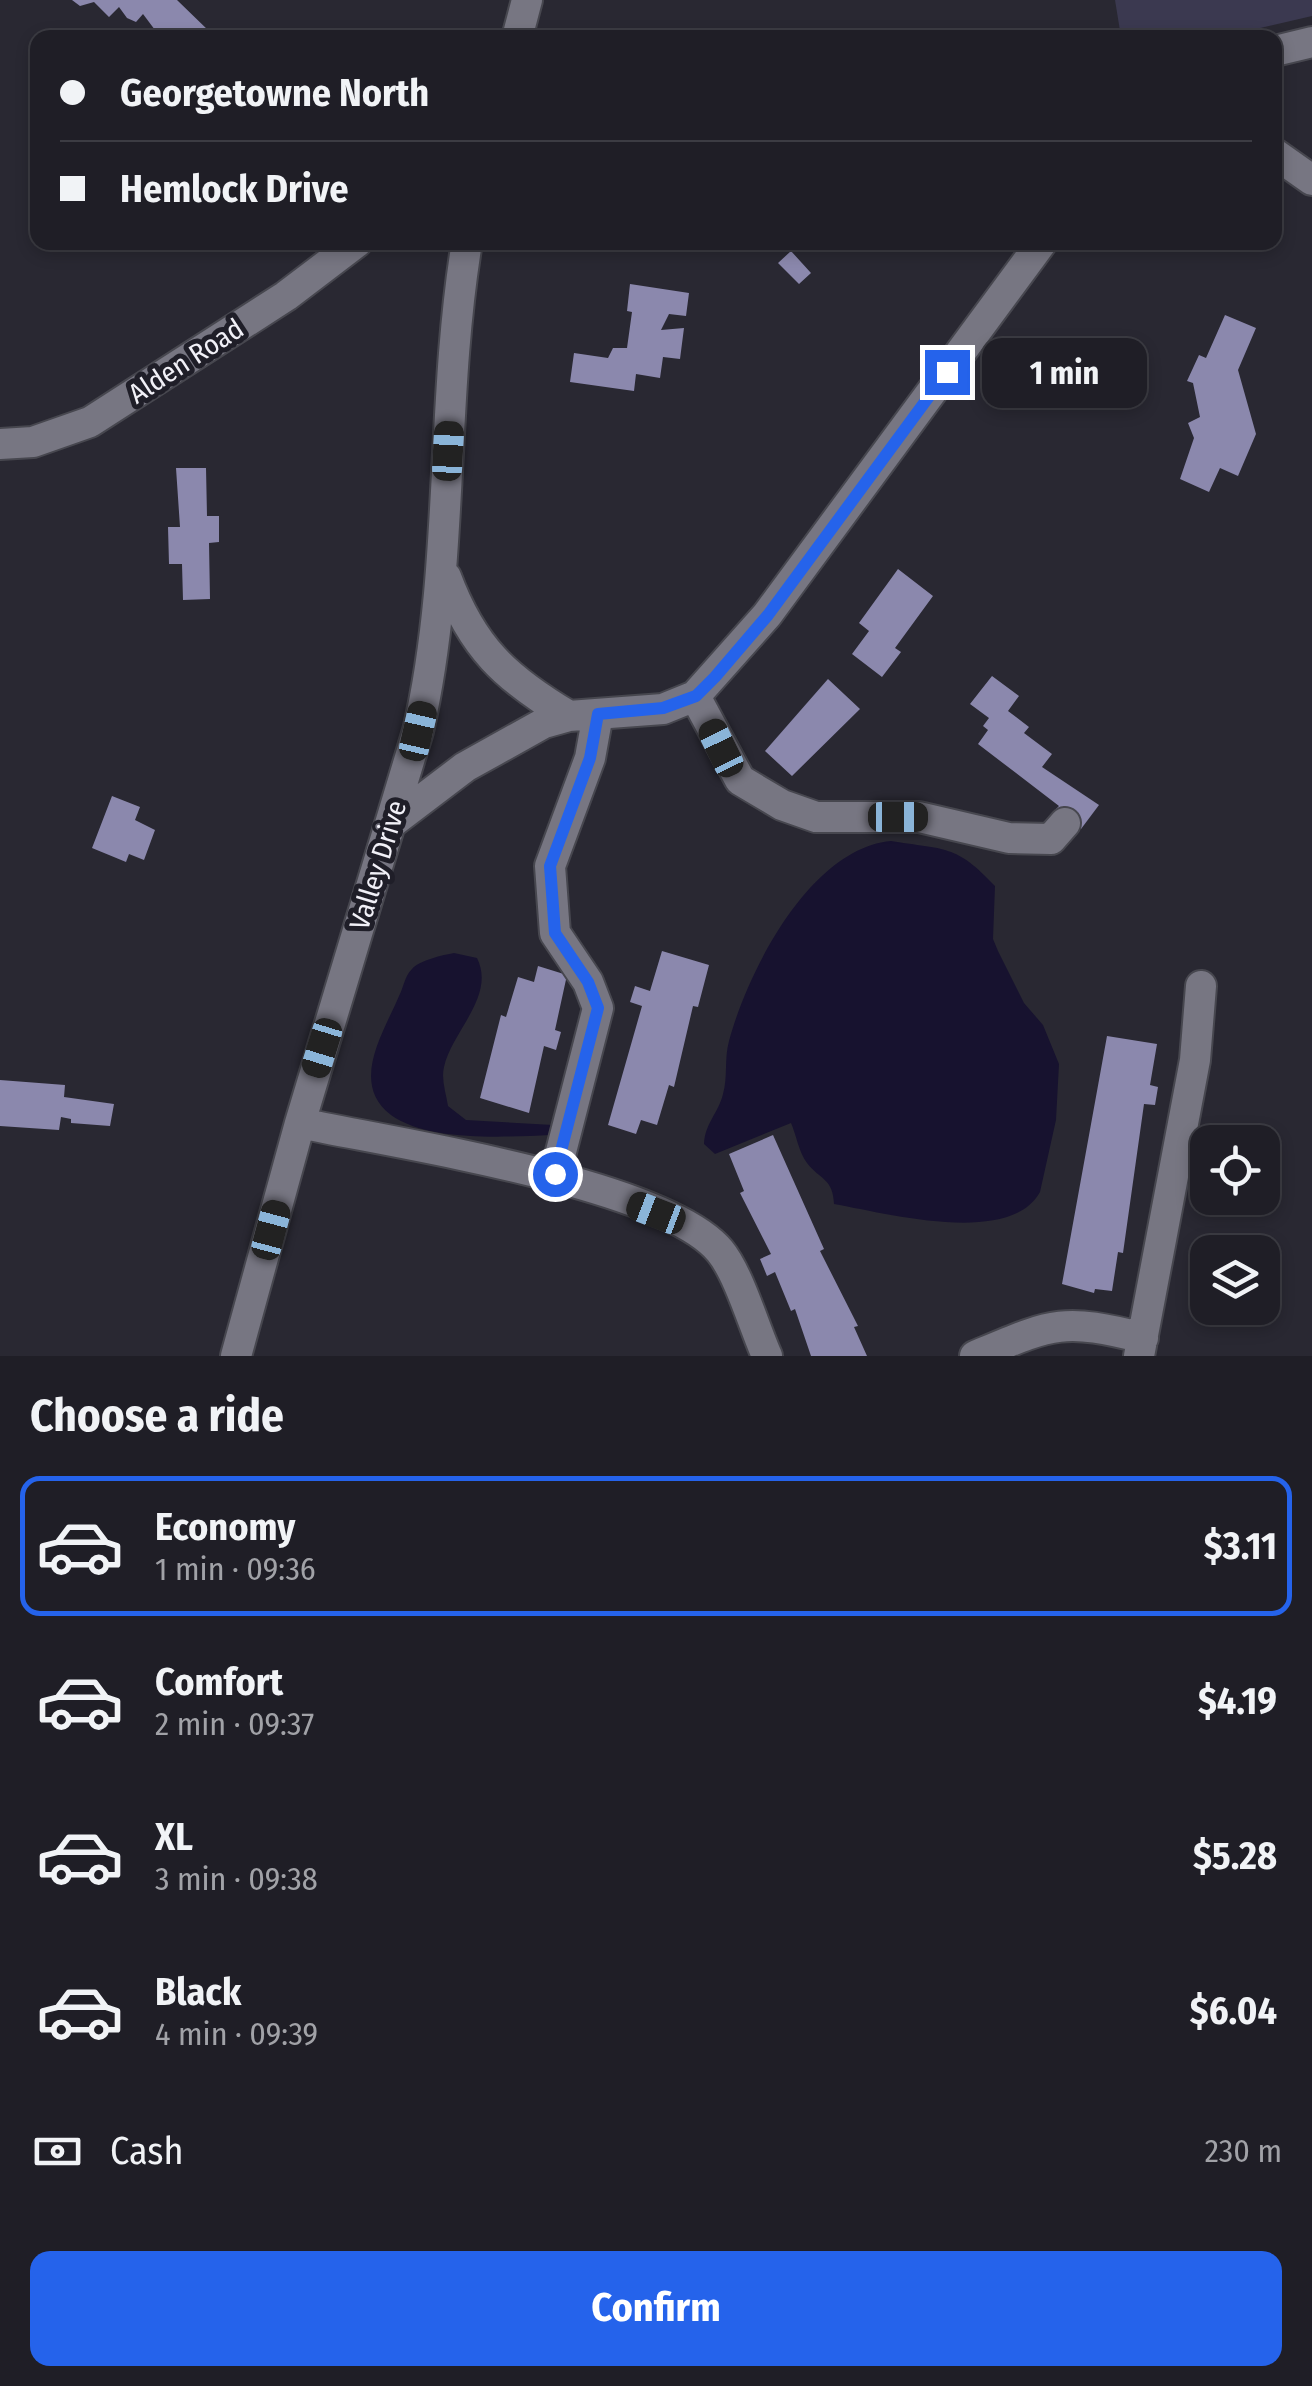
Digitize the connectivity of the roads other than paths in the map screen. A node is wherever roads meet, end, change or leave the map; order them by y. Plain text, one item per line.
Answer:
1 (528, 0) edge
2 (519, 30) edge
3 (1312, 42) edge
4 (1282, 49) edge
5 (1282, 159) edge
6 (1312, 180) edge
7 (346, 250) edge
8 (466, 250) edge
9 (1036, 250) edge
10 (0, 444) edge
11 (443, 570) junction
12 (696, 696) junction
13 (583, 715) junction
14 (390, 824) junction
15 (1065, 824) dead end
16 (1200, 986) dead end
17 (300, 1123) junction
18 (555, 1174) junction
19 (1141, 1347) edge
20 (236, 1356) edge
21 (767, 1356) edge
22 (975, 1356) edge

1 - 2 street
3 - 4 street
5 - 6 street
7 - 10 street, Alden Road
8 - 11 street, Valley Drive
9 - 12 street
11 - 13 street
11 - 14 street, Valley Drive
12 - 13 street
12 - 15 street
13 - 14 street
13 - 18 street
14 - 17 street, Valley Drive
16 - 19 street
17 - 18 street
17 - 20 street, Valley Drive
18 - 21 street
19 - 22 street

